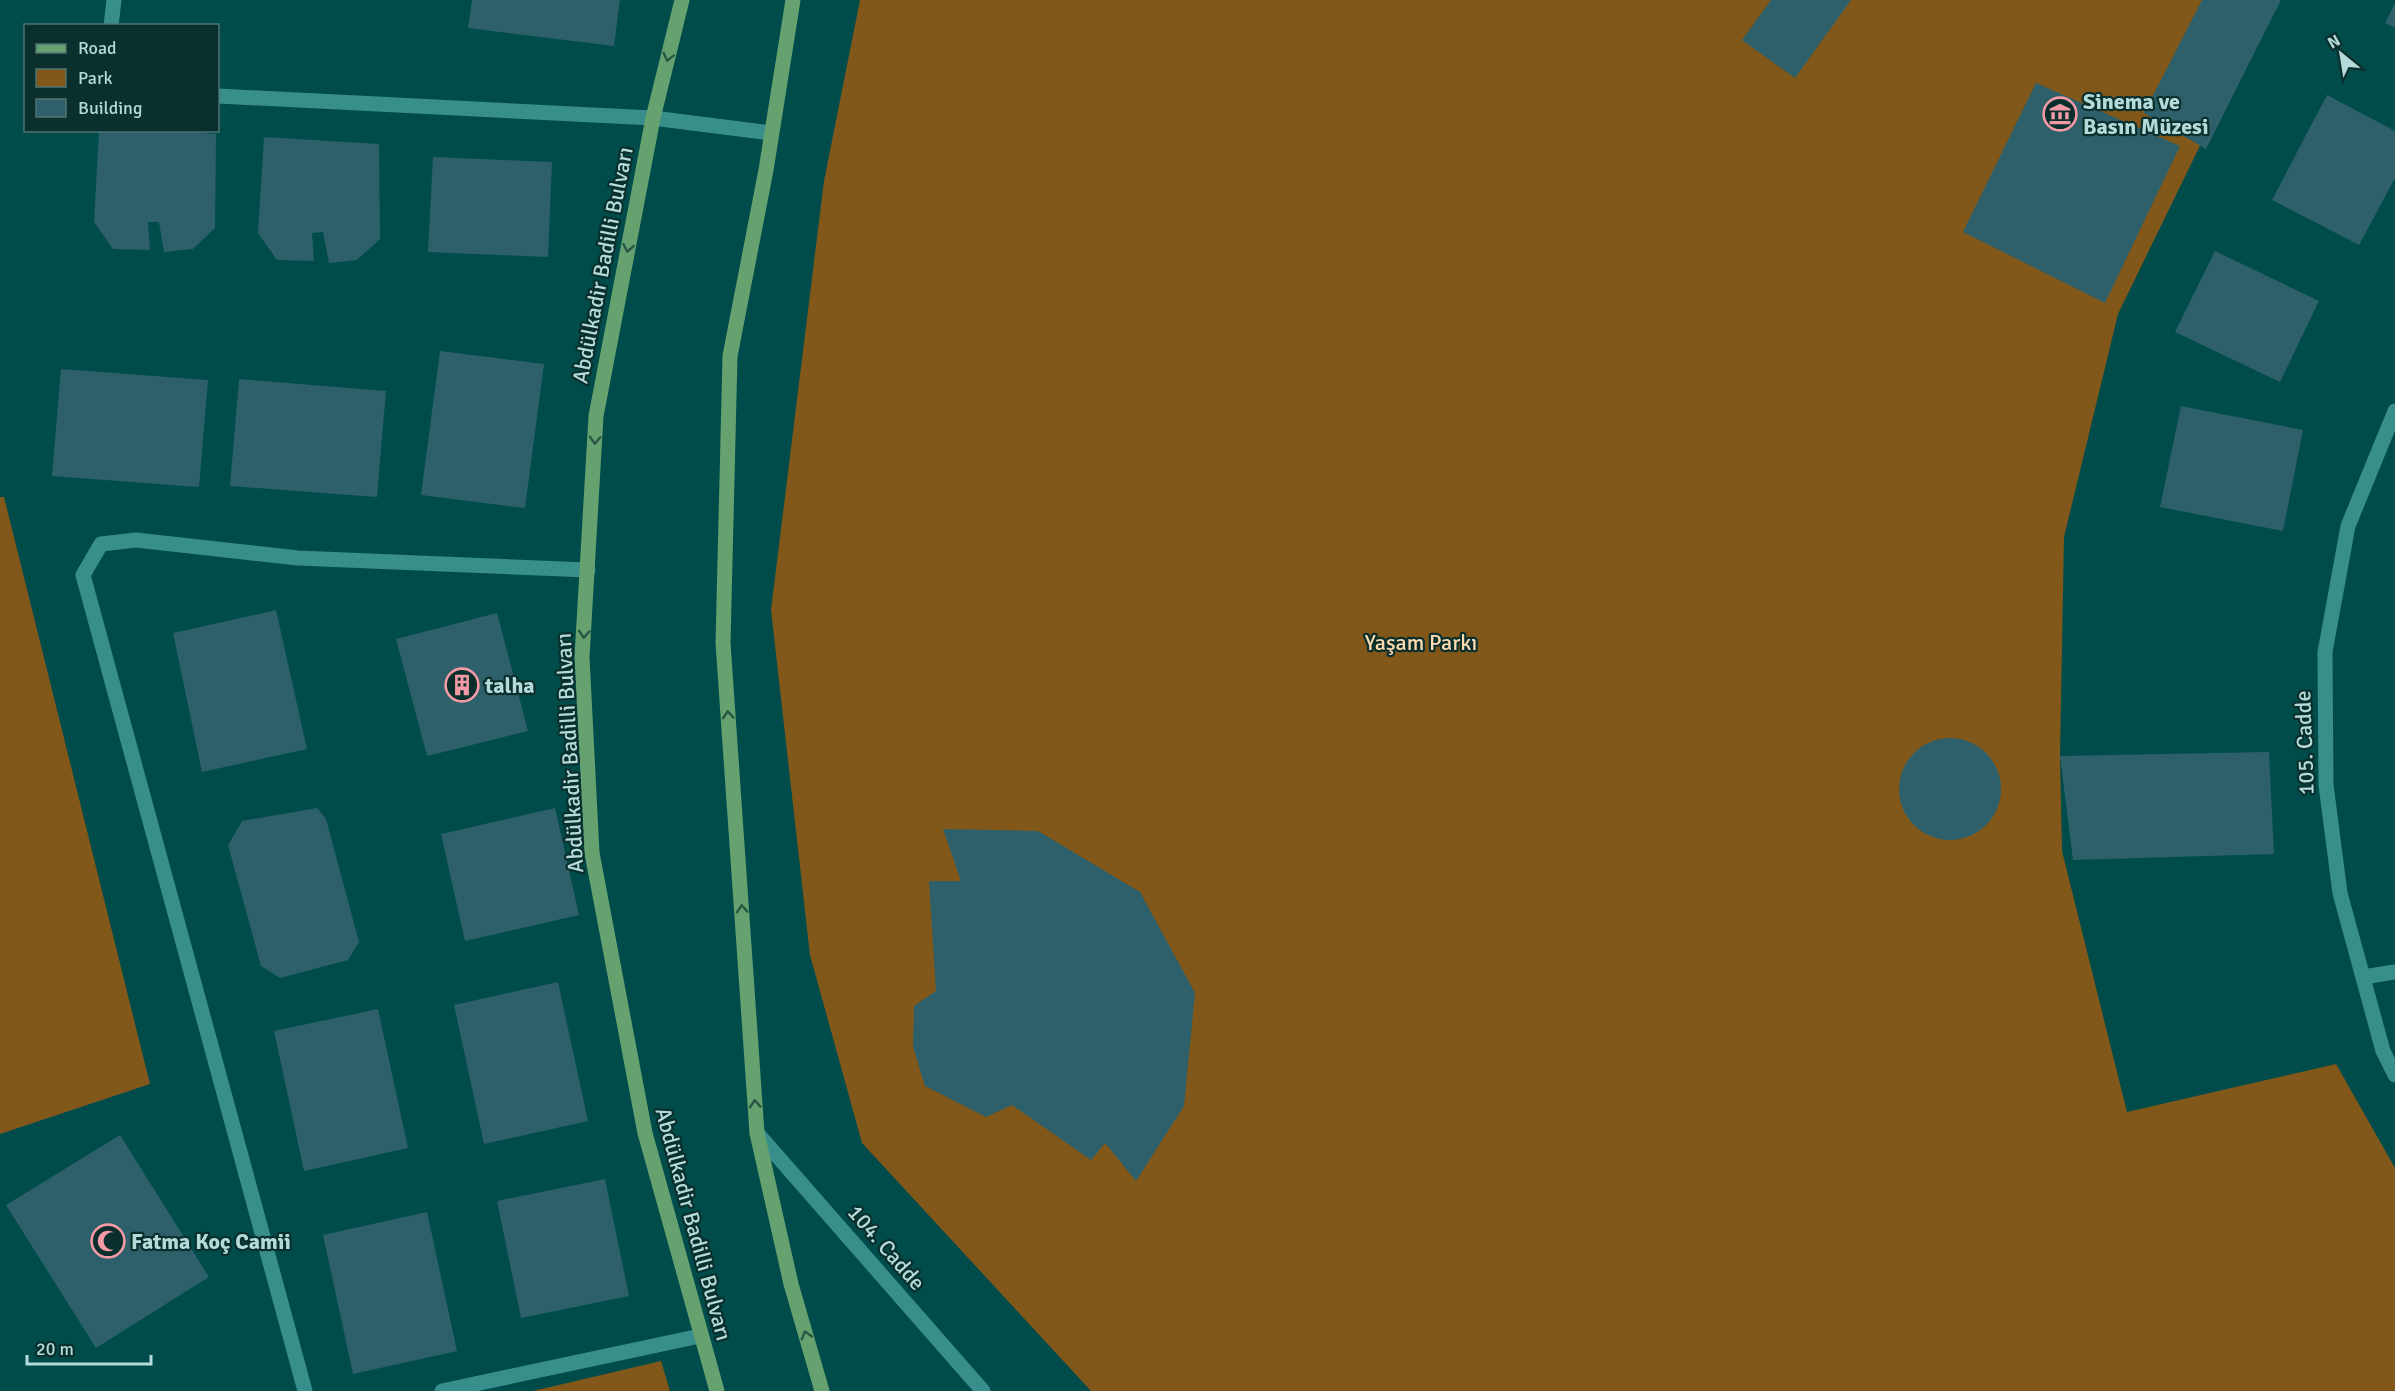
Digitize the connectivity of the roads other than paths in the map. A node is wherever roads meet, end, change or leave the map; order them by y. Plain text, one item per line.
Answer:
1 (114, 0) edge
2 (682, 0) edge
3 (793, 0) edge
4 (111, 24) edge
5 (219, 96) edge
6 (653, 118) junction
7 (771, 133) junction
8 (2395, 411) edge
9 (588, 570) junction
10 (2395, 972) edge
11 (2363, 977) junction
12 (2395, 1075) edge
13 (757, 1133) junction
14 (700, 1336) junction
15 (305, 1391) edge
16 (442, 1391) edge
17 (717, 1391) edge
18 (822, 1391) edge
19 (983, 1391) edge

1 - 4 street
2 -> 6 main road, Abdülkadir Badilli Bulvarı
3 - 7 main road
5 - 6 street
6 - 7 street
6 -> 9 main road, Abdülkadir Badilli Bulvarı
13 -> 7 main road
8 - 11 street, 105. Cadde
9 -> 14 main road, Abdülkadir Badilli Bulvarı
9 - 15 street
10 - 11 street
11 - 12 street, 105. Cadde
18 -> 13 main road
13 - 19 street, 104. Cadde
14 - 16 street
14 - 17 main road, Abdülkadir Badilli Bulvarı

